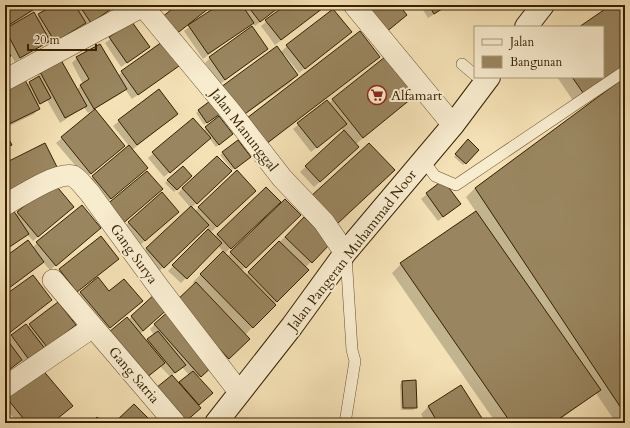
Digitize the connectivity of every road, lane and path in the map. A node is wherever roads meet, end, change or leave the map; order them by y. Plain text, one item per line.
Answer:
1 (354, 5) edge
2 (543, 5) edge
3 (150, 8) edge
4 (527, 26) edge
5 (462, 64) dead end
6 (625, 71) edge
7 (474, 73) edge
8 (481, 78) edge
9 (5, 80) edge
10 (453, 125) junction
11 (423, 160) junction
12 (5, 205) edge
13 (345, 254) junction
14 (53, 280) dead end
15 (93, 327) junction
16 (5, 387) edge
17 (240, 393) junction
18 (175, 423) edge
19 (216, 423) edge
20 (345, 423) edge

1 - 10 street
2 - 4 main road
3 - 9 street
3 - 13 street, Jalan Manunggal
5 - 7 lane
6 - 11 lane
8 - 10 main road, Jalan Pangeran Muhammad Noor
10 - 11 main road, Jalan Pangeran Muhammad Noor
11 - 13 main road, Jalan Pangeran Muhammad Noor
12 - 17 street, Gang Surya
13 - 17 main road, Jalan Pangeran Muhammad Noor
13 - 20 lane
14 - 15 street, Gang Satria
15 - 16 street
15 - 18 street, Gang Satria
17 - 19 main road, Jalan Pangeran Muhammad Noor

